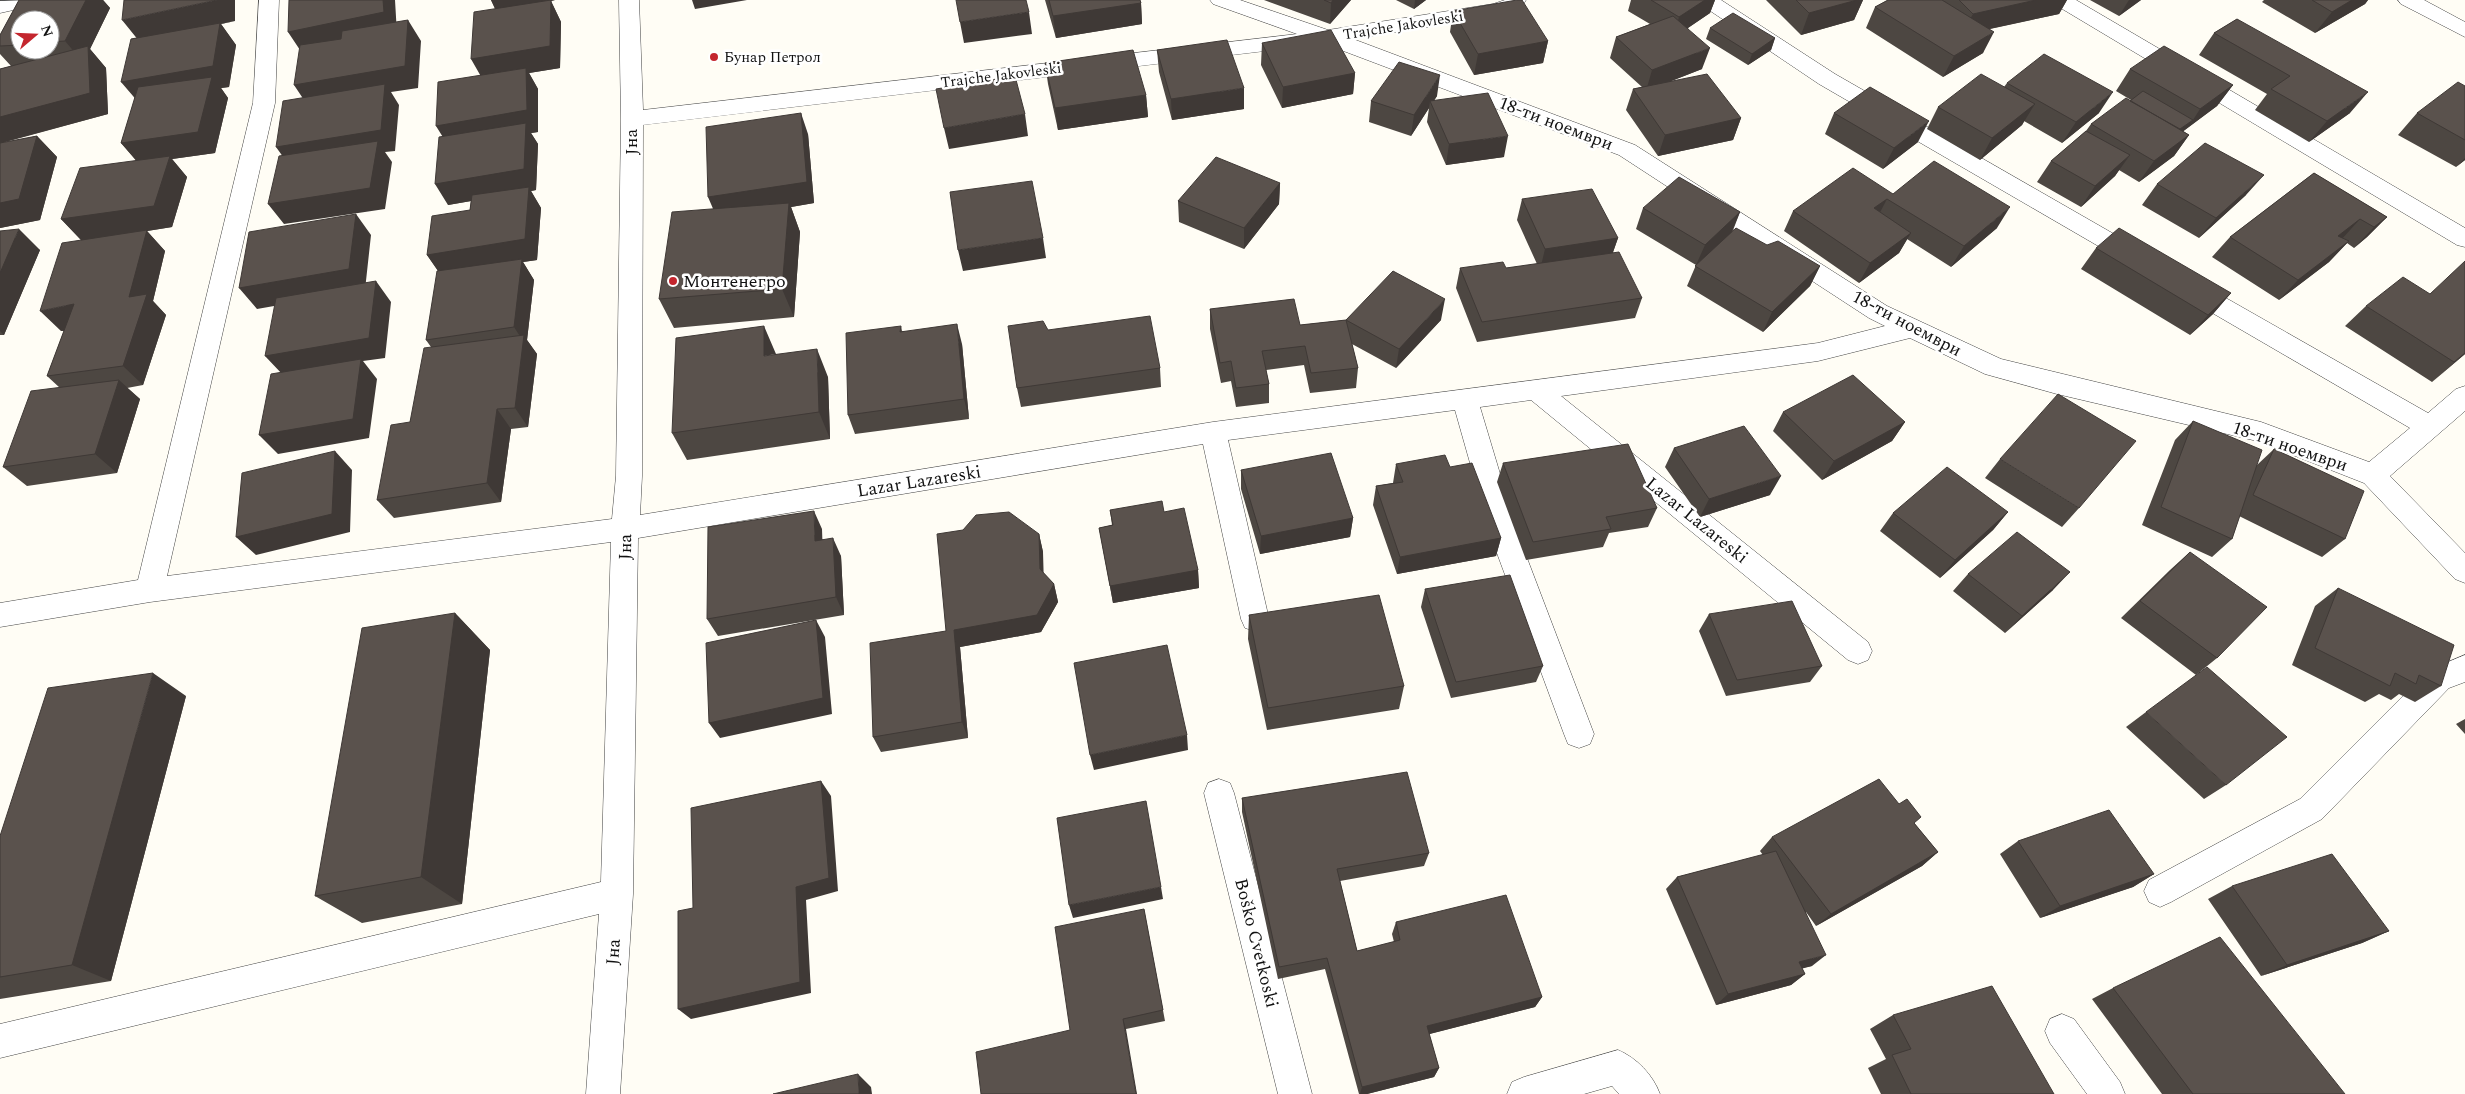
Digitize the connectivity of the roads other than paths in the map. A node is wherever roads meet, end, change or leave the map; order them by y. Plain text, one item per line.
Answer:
1 (33, 0) edge
2 (269, 0) edge
3 (629, 0) edge
4 (1220, 0) edge
5 (1516, 0) edge
6 (1707, 0) edge
7 (2062, 0) edge
8 (2408, 0) edge
9 (0, 8) edge
10 (2465, 30) edge
11 (1327, 37) junction
12 (632, 119) junction
13 (2465, 239) edge
14 (1913, 328) junction
15 (1536, 390) junction
16 (2465, 396) edge
17 (1465, 399) junction
18 (2429, 426) junction
19 (1213, 432) junction
20 (2373, 476) junction
21 (625, 529) junction
22 (2465, 570) edge
23 (150, 590) junction
24 (0, 615) edge
25 (1255, 619) edge
26 (1858, 651) dead end
27 (2465, 668) edge
28 (1579, 734) dead end
29 (1219, 793) dead end
30 (2160, 891) dead end
31 (617, 894) junction
32 (2062, 1031) dead end
33 (0, 1041) edge
34 (603, 1094) edge
35 (1295, 1094) edge
36 (1524, 1094) edge
37 (1643, 1094) edge
38 (2108, 1094) edge

1 - 9 street
2 - 23 street
3 - 12 street, Јна
4 - 11 street, 18-ти ноември
5 - 11 street, Trajche Jakovleski
6 - 18 street
7 - 13 street
8 - 10 street
11 - 12 street, Trajche Jakovleski
11 - 14 street, 18-ти ноември
12 - 21 street, Јна
14 - 15 street, Lazar Lazareski
14 - 20 street, 18-ти ноември
15 - 17 street, Lazar Lazareski
15 - 26 street, Lazar Lazareski
16 - 18 street
17 - 19 street, Lazar Lazareski
17 - 28 street
18 - 20 street
19 - 21 street, Lazar Lazareski
19 - 25 street
20 - 22 street, 18-ти ноември
21 - 23 street, Lazar Lazareski
21 - 31 street, Јна
23 - 24 street, Lazar Lazareski
27 - 30 street
29 - 35 street, Boško Cvetkoski
31 - 33 street
31 - 34 street, Јна
32 - 38 street
36 - 37 street

